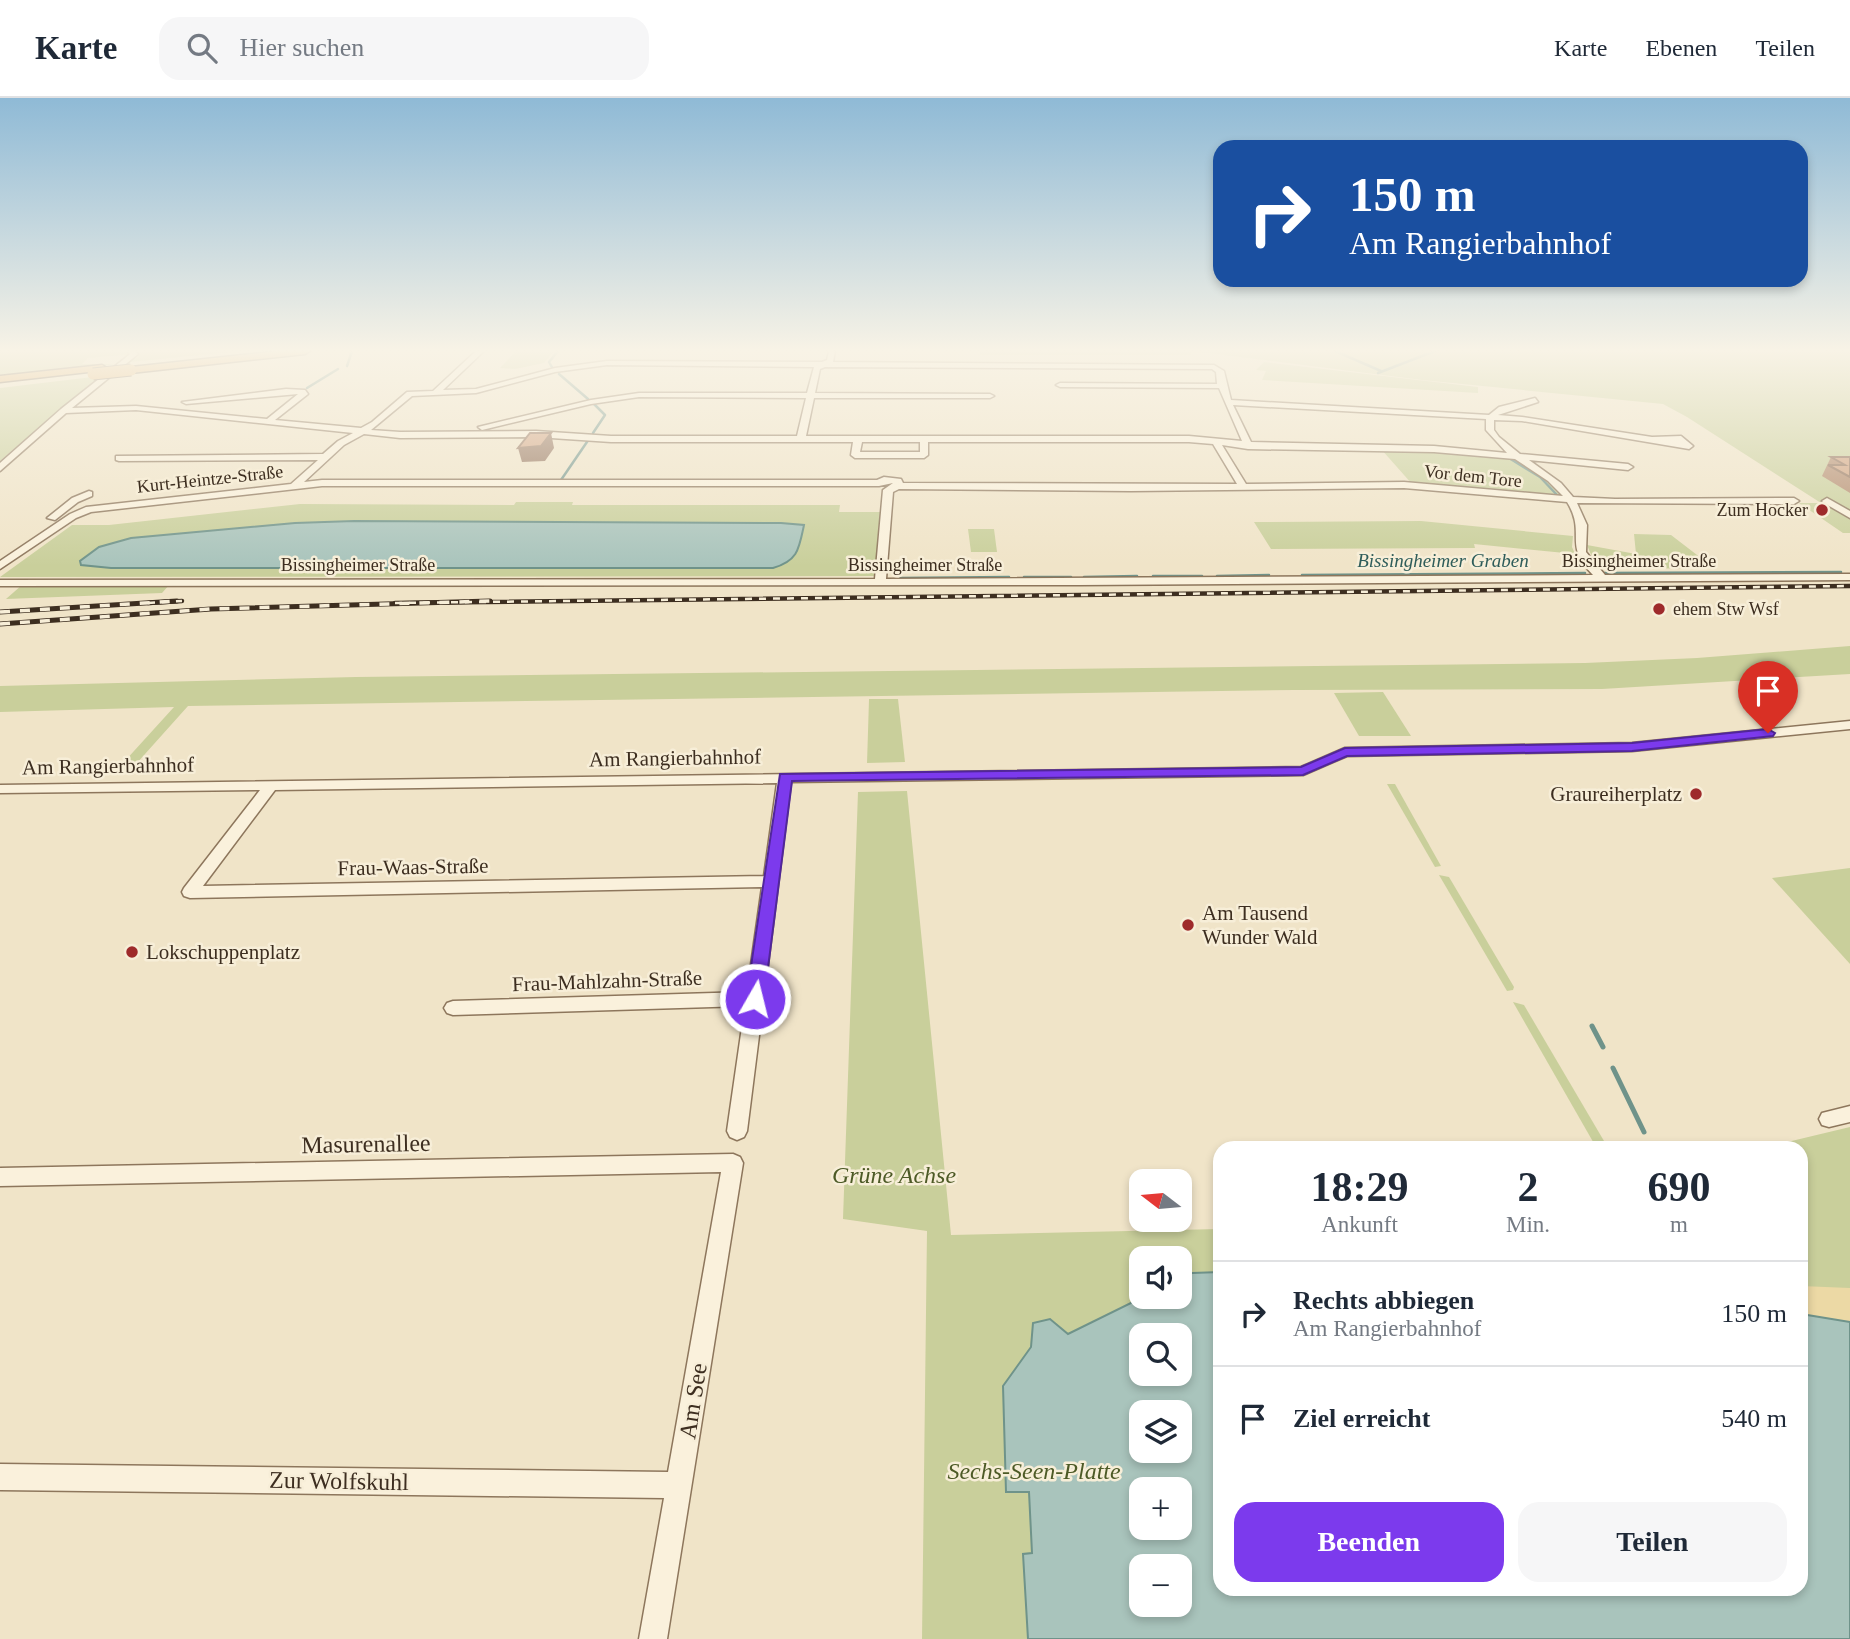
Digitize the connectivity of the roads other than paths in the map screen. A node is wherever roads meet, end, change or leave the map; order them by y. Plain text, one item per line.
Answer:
1 (51, 423) edge
2 (297, 423) edge
3 (376, 423) edge
4 (500, 423) edge
5 (804, 423) edge
6 (1240, 423) edge
7 (1489, 423) edge
8 (1551, 423) edge
9 (491, 425) junction
10 (364, 430) junction
11 (446, 434) junction
12 (484, 434) junction
13 (924, 438) junction
14 (800, 439) junction
15 (858, 439) junction
16 (890, 439) junction
17 (1655, 439) dead end
18 (1216, 442) junction
19 (1248, 446) junction
20 (1517, 456) junction
21 (324, 457) junction
22 (119, 458) dead end
23 (1628, 467) dead end
24 (0, 468) edge
25 (889, 475) junction
26 (1242, 485) junction
27 (294, 486) junction
28 (89, 494) dead end
29 (1572, 500) junction
30 (1794, 501) dead end
31 (1827, 501) dead end
32 (1850, 516) edge
33 (59, 525) junction
34 (0, 566) edge
35 (1850, 577) edge
36 (1601, 578) junction
37 (880, 582) junction
38 (0, 583) edge
39 (1850, 725) edge
40 (785, 777) junction
41 (271, 785) junction
42 (0, 789) edge
43 (772, 881) junction
44 (755, 999) junction
45 (453, 1008) dead end
46 (1850, 1114) edge
47 (1829, 1119) dead end
48 (737, 1131) dead end
49 (733, 1163) joint
50 (0, 1177) edge
51 (0, 1477) edge
52 (679, 1485) junction
53 (653, 1639) edge

1 - 24 street
2 - 10 street
3 - 10 street
4 - 9 street
5 - 14 street
6 - 19 street
7 - 20 street
8 - 17 street
9 - 11 street
9 - 12 street
10 - 11 street
10 - 21 street
11 - 12 street
12 - 14 street
13 - 16 street
13 - 18 street
13 - 25 street
14 - 15 street
15 - 16 street
15 - 25 street
16 - 25 street
18 - 19 street
18 - 26 street
19 - 20 street
20 - 23 street
20 - 29 street
21 - 22 street
21 - 27 street
25 - 26 street, Vor dem Tore
25 - 27 street, Kurt-Heintze-Straße
25 - 37 street
26 - 29 street, Vor dem Tore
27 - 33 street, Kurt-Heintze-Straße
28 - 33 street
29 - 30 street, Vor dem Tore
29 - 36 street
31 - 32 street
33 - 34 street
35 - 36 street, Bissingheimer Straße
36 - 37 street, Bissingheimer Straße
37 - 38 street, Bissingheimer Straße
39 - 40 street, Am Rangierbahnhof
40 - 41 street, Am Rangierbahnhof
40 - 43 street
41 - 42 street, Am Rangierbahnhof
41 - 43 street, Frau-Waas-Straße
43 - 44 street
44 - 45 street, Frau-Mahlzahn-Straße
44 - 48 street
46 - 47 street
49 - 50 street, Masurenallee
49 - 52 street, Am See
51 - 52 street, Zur Wolfskuhl
52 - 53 street, Am See

